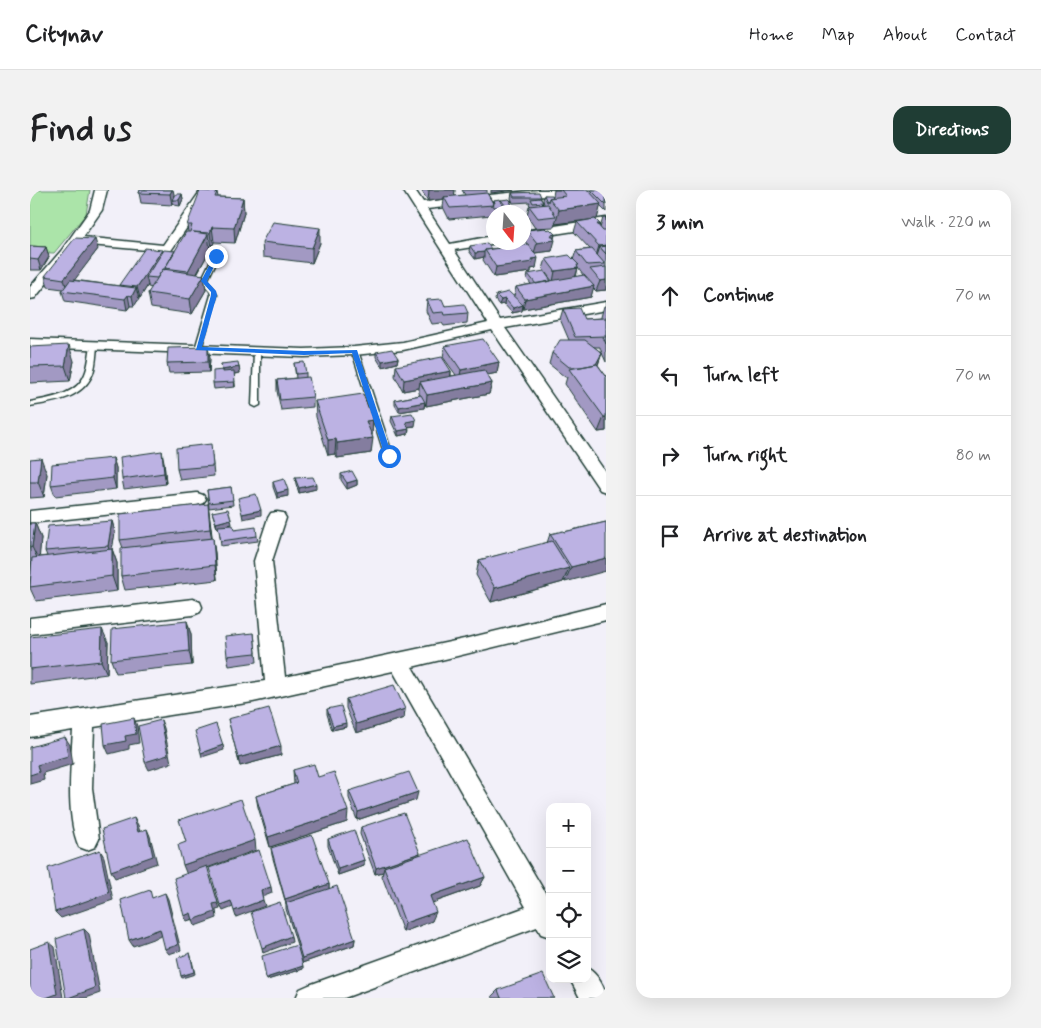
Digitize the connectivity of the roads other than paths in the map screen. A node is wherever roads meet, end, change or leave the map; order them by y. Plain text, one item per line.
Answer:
1 (101, 190) edge
2 (207, 190) edge
3 (409, 190) edge
4 (571, 190) edge
5 (419, 206) junction
6 (606, 222) edge
7 (531, 235) edge
8 (75, 240) junction
9 (486, 241) edge
10 (446, 248) junction
11 (216, 256) dead end
12 (30, 296) edge
13 (606, 306) edge
14 (496, 325) junction
15 (30, 343) edge
16 (94, 346) junction
17 (198, 349) junction
18 (257, 351) junction
19 (355, 351) junction
20 (30, 404) edge
21 (256, 405) dead end
22 (389, 456) dead end
23 (606, 486) edge
24 (198, 499) dead end
25 (30, 517) edge
26 (277, 518) dead end
27 (194, 607) dead end
28 (606, 612) edge
29 (30, 626) edge
30 (398, 661) junction
31 (276, 688) junction
32 (84, 719) junction
33 (30, 727) edge
34 (87, 840) dead end
35 (546, 919) edge
36 (586, 983) edge
37 (309, 998) edge
38 (595, 998) edge

1 - 8 street
2 - 8 street
3 - 5 street
4 - 5 street
5 - 10 street
6 - 7 street
8 - 12 street
9 - 10 street
10 - 14 street
11 - 17 lane
13 - 14 street
14 - 19 street
14 - 23 street
15 - 16 street
16 - 17 street
16 - 20 lane
17 - 18 street
18 - 19 street
18 - 21 lane
19 - 22 lane
24 - 25 street
26 - 31 street
27 - 29 street
28 - 30 street
30 - 31 street
30 - 35 street
31 - 32 street
32 - 33 street
32 - 34 street
35 - 37 street
36 - 38 street

